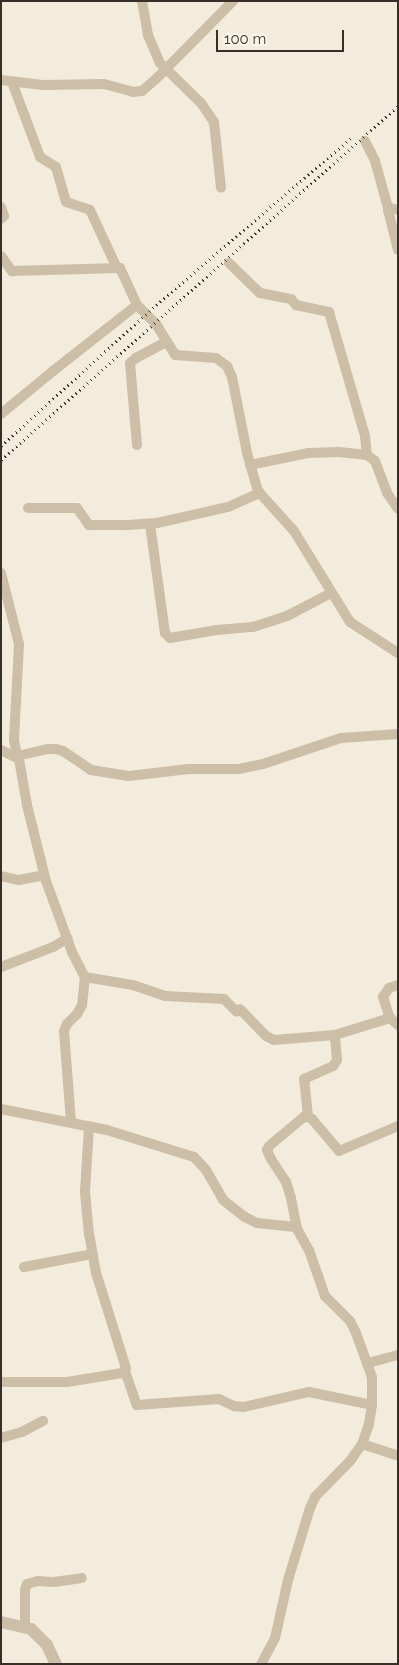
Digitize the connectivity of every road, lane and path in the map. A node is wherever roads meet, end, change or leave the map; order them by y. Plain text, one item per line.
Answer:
1 (142, 1) edge
2 (233, 1) edge
3 (165, 70) junction
4 (1, 80) edge
5 (12, 82) junction
6 (365, 141) dead end
7 (221, 188) dead end
8 (1, 207) edge
9 (393, 209) edge
10 (1, 219) edge
11 (398, 250) edge
12 (1, 256) edge
13 (229, 263) dead end
14 (116, 266) junction
15 (137, 305) junction
16 (166, 342) junction
17 (1, 414) edge
18 (137, 445) dead end
19 (367, 455) junction
20 (250, 465) junction
21 (256, 495) junction
22 (28, 508) dead end
23 (398, 509) edge
24 (150, 524) junction
25 (1, 573) edge
26 (325, 596) junction
27 (398, 653) edge
28 (398, 734) edge
29 (1, 750) edge
30 (17, 756) junction
31 (44, 875) junction
32 (1, 876) edge
33 (68, 938) junction
34 (1, 967) edge
35 (86, 977) junction
36 (398, 985) edge
37 (394, 1021) edge
38 (335, 1035) junction
39 (1, 1109) edge
40 (304, 1117) junction
41 (71, 1121) junction
42 (89, 1126) junction
43 (398, 1126) edge
44 (297, 1229) junction
45 (92, 1254) junction
46 (24, 1267) dead end
47 (398, 1355) edge
48 (368, 1363) junction
49 (125, 1371) junction
50 (1, 1382) edge
51 (372, 1405) junction
52 (43, 1421) dead end
53 (1, 1438) edge
54 (362, 1444) junction
55 (398, 1456) edge
56 (82, 1578) dead end
57 (1, 1622) edge
58 (25, 1628) junction
59 (56, 1664) edge
60 (261, 1664) edge

1 - 3 street
2 - 3 street
3 - 5 street
3 - 7 street
4 - 5 street
5 - 14 street
6 - 9 street
8 - 10 street
9 - 11 street
12 - 14 street
13 - 19 street
14 - 15 street
15 - 16 street
15 - 17 street
16 - 18 street
16 - 20 street
19 - 20 street
19 - 23 street
20 - 21 street
21 - 24 street
21 - 26 street
22 - 24 street
24 - 26 street
25 - 30 street
26 - 27 street
28 - 30 street
29 - 30 street
30 - 31 street
31 - 32 street
31 - 33 street
33 - 34 street
33 - 35 street
35 - 38 street
35 - 41 street
36 - 37 street
37 - 38 street
38 - 40 street
39 - 41 street
40 - 43 street
40 - 44 street
41 - 42 street
42 - 44 street
42 - 45 street
44 - 48 street
45 - 46 street
45 - 49 street
47 - 48 street
48 - 51 street
49 - 50 street
49 - 51 street
51 - 54 street
52 - 53 street
54 - 55 street
54 - 60 street
56 - 58 street
57 - 58 street
58 - 59 street

